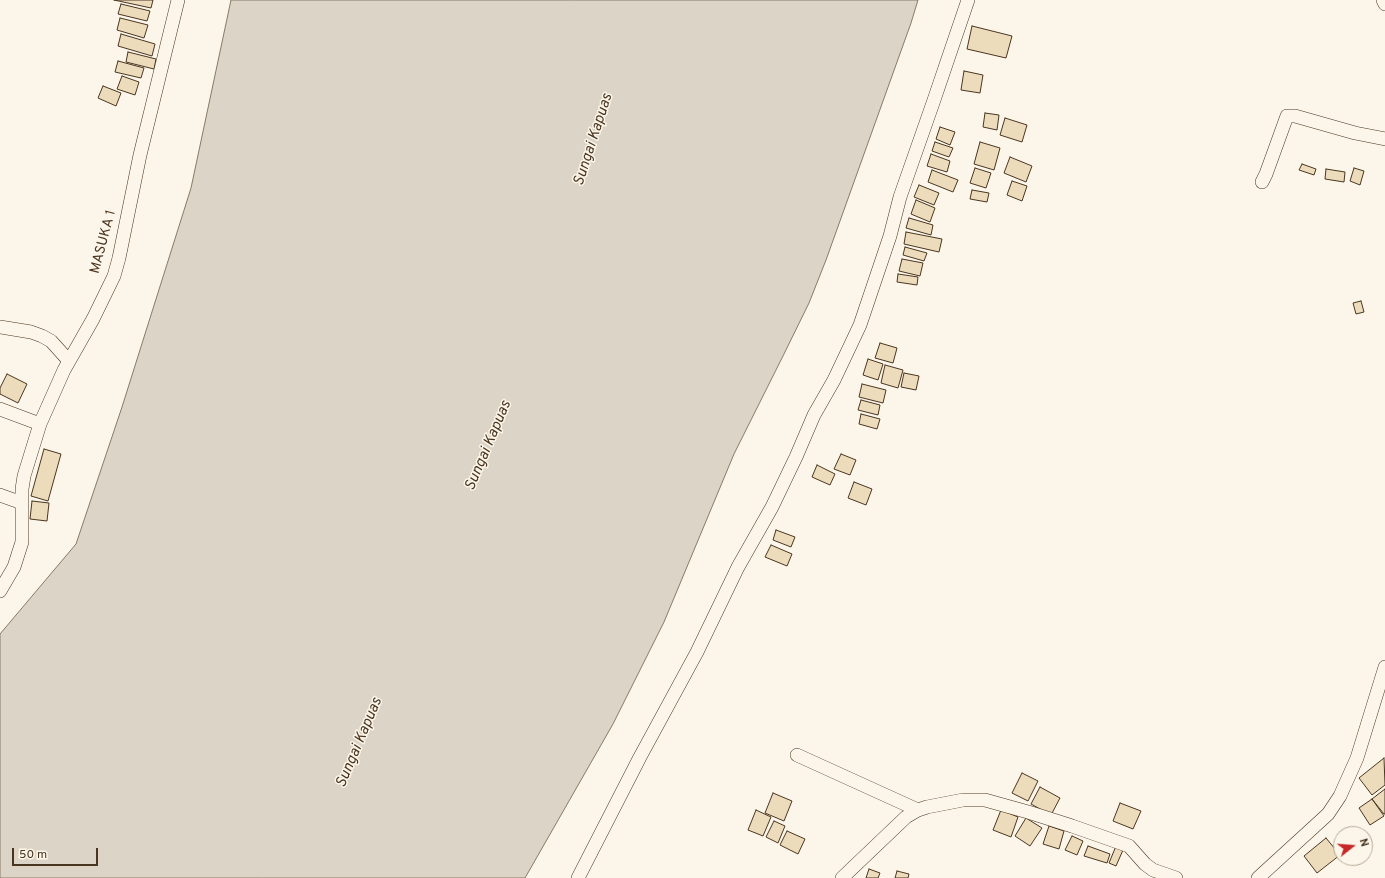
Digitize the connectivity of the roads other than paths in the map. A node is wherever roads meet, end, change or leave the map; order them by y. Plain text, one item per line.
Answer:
1 (178, 0) edge
2 (968, 0) edge
3 (1383, 0) edge
4 (1385, 4) edge
5 (1385, 139) edge
6 (1262, 182) dead end
7 (0, 327) edge
8 (69, 360) junction
9 (0, 409) edge
10 (40, 424) junction
11 (0, 495) edge
12 (22, 503) junction
13 (0, 591) edge
14 (1385, 667) edge
15 (797, 755) dead end
16 (918, 810) junction
17 (578, 878) edge
18 (842, 878) edge
19 (1176, 878) edge
20 (1258, 878) edge

1 - 8 street, MASUKA 1
2 - 17 street
3 - 4 street
5 - 6 street
7 - 8 street
8 - 10 street, MASUKA 1
9 - 10 street
10 - 12 street, MASUKA 1
11 - 12 street
12 - 13 street, MASUKA 1
14 - 20 street
15 - 16 street
16 - 18 street
16 - 19 street

